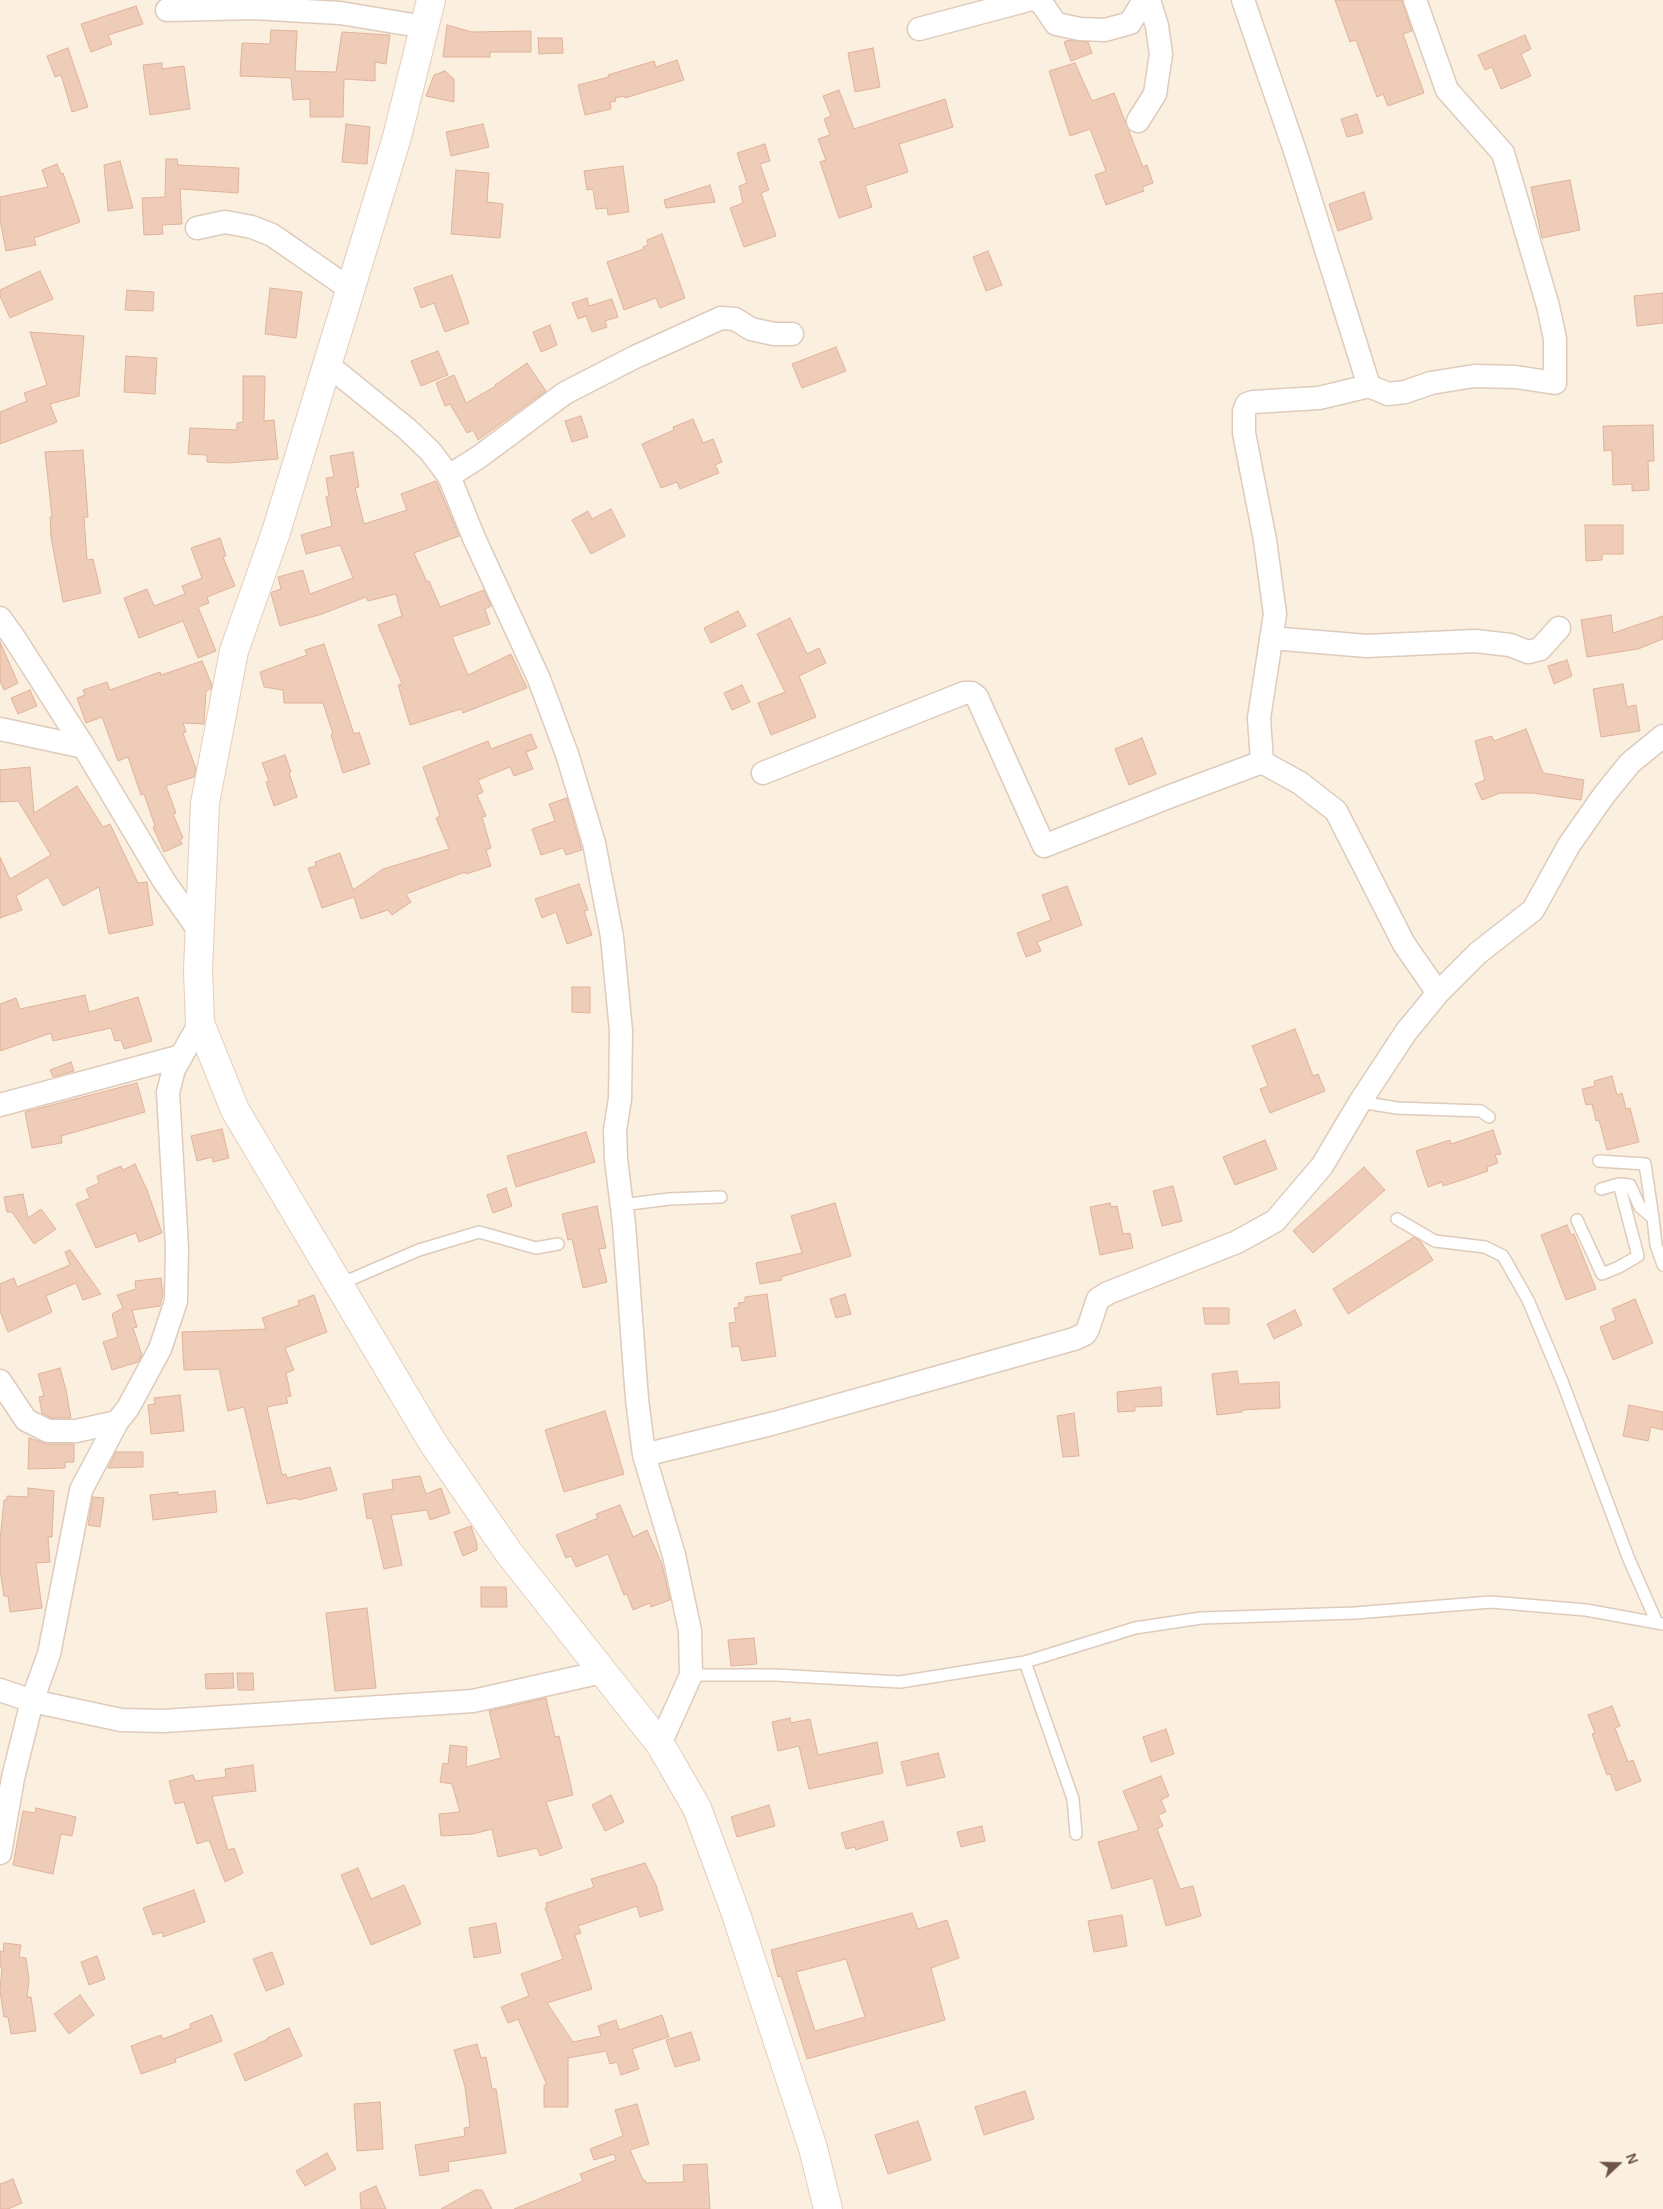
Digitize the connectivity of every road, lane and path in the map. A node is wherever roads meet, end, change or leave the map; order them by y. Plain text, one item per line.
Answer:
1 (431, 0) edge
2 (1028, 0) edge
3 (1038, 0) edge
4 (1144, 0) edge
5 (1148, 0) edge
6 (1243, 0) edge
7 (1416, 0) edge
8 (167, 10) dead end
9 (425, 27) junction
10 (919, 29) dead end
11 (1138, 121) dead end
12 (197, 228) dead end
13 (350, 289) junction
14 (792, 334) dead end
15 (327, 364) junction
16 (1369, 386) junction
17 (449, 476) junction
18 (0, 618) edge
19 (1559, 628) dead end
20 (1271, 638) junction
21 (0, 729) edge
22 (1663, 736) edge
23 (84, 747) junction
24 (1262, 762) junction
25 (763, 773) dead end
26 (200, 932) junction
27 (1438, 993) junction
28 (200, 1023) junction
29 (182, 1056) junction
30 (1360, 1102) junction
31 (0, 1105) edge
32 (1489, 1117) dead end
33 (1599, 1160) dead end
34 (1619, 1184) junction
35 (1601, 1189) dead end
36 (721, 1197) dead end
37 (622, 1205) junction
38 (1653, 1218) junction
39 (1397, 1219) dead end
40 (1577, 1220) dead end
41 (558, 1244) dead end
42 (1663, 1265) edge
43 (340, 1284) junction
44 (0, 1381) edge
45 (117, 1422) junction
46 (644, 1455) junction
47 (1660, 1623) edge
48 (1026, 1662) junction
49 (602, 1672) junction
50 (691, 1675) junction
51 (0, 1690) edge
52 (32, 1700) junction
53 (660, 1744) junction
54 (1076, 1834) dead end
55 (0, 1853) edge
56 (828, 2209) edge

1 - 9 street
2 - 10 street
3 - 4 street
5 - 11 street
6 - 16 street
7 - 16 street
8 - 9 street
9 - 13 street
12 - 13 street
13 - 15 street
14 - 17 street
15 - 17 street
15 - 26 street
16 - 20 street
17 - 37 street
18 - 23 street
19 - 20 street
20 - 24 street
21 - 23 street
22 - 27 street
23 - 26 street
24 - 25 street
24 - 27 street
26 - 28 street
27 - 30 street
28 - 29 street
28 - 43 street
29 - 31 street
29 - 45 street
30 - 32 lane
30 - 46 street
33 - 38 lane
34 - 35 lane
34 - 38 lane
34 - 40 lane
36 - 37 lane
37 - 46 street
38 - 42 lane
39 - 47 lane
41 - 43 lane
43 - 49 street
44 - 45 street
45 - 52 street
46 - 50 street
47 - 48 lane
48 - 50 lane
48 - 54 lane
49 - 52 street
49 - 53 street
50 - 53 street
51 - 52 street
52 - 55 street
53 - 56 street

